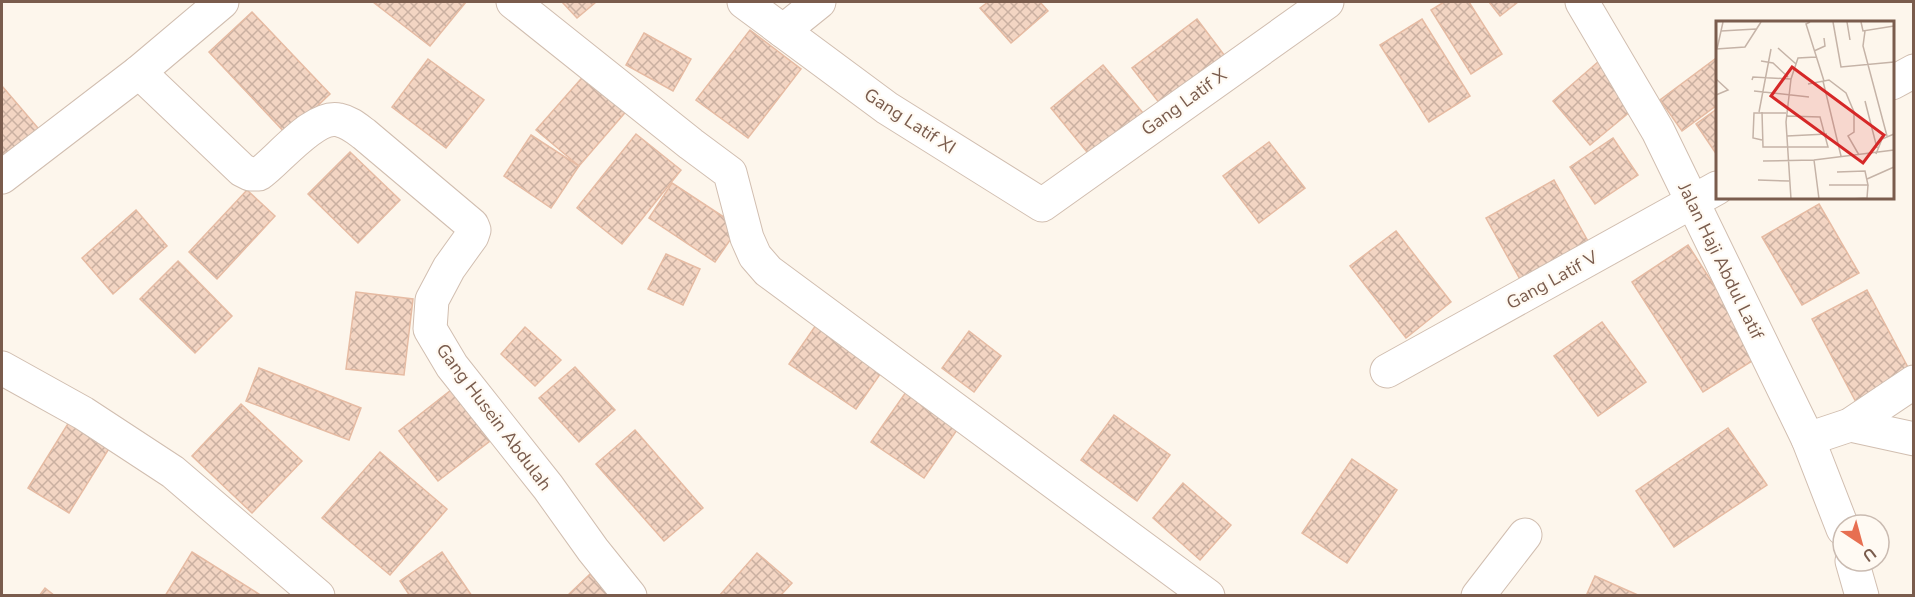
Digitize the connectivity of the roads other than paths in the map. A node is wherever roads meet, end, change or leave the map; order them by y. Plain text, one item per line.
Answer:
1 (222, 2) edge
2 (513, 2) edge
3 (744, 2) edge
4 (819, 2) edge
5 (1328, 2) edge
6 (1582, 2) edge
7 (783, 31) junction
8 (1914, 71) edge
9 (139, 72) junction
10 (1894, 83) edge
11 (2, 177) edge
12 (1704, 196) edge
13 (1042, 206) joint
14 (2, 368) edge
15 (1387, 371) dead end
16 (1914, 382) edge
17 (1850, 425) junction
18 (1808, 439) junction
19 (1914, 439) edge
20 (1837, 513) edge
21 (1525, 536) dead end
22 (1855, 573) edge
23 (318, 596) edge
24 (630, 596) edge
25 (1208, 596) edge
26 (1478, 596) edge
27 (1862, 596) edge

1 - 9 street
2 - 25 street
3 - 7 street, Gang Latif XI
4 - 7 street
5 - 13 street, Gang Latif X
6 - 12 street, Jalan Haji Abdul Latif
7 - 13 street, Gang Latif XI
8 - 10 street
9 - 11 street
9 - 24 street, Gang Husein Abdulah
12 - 15 street, Gang Latif V
12 - 18 street, Jalan Haji Abdul Latif
14 - 23 street
16 - 17 street
17 - 18 street
17 - 19 street
18 - 20 street, Jalan Haji Abdul Latif
21 - 26 street
22 - 27 street

